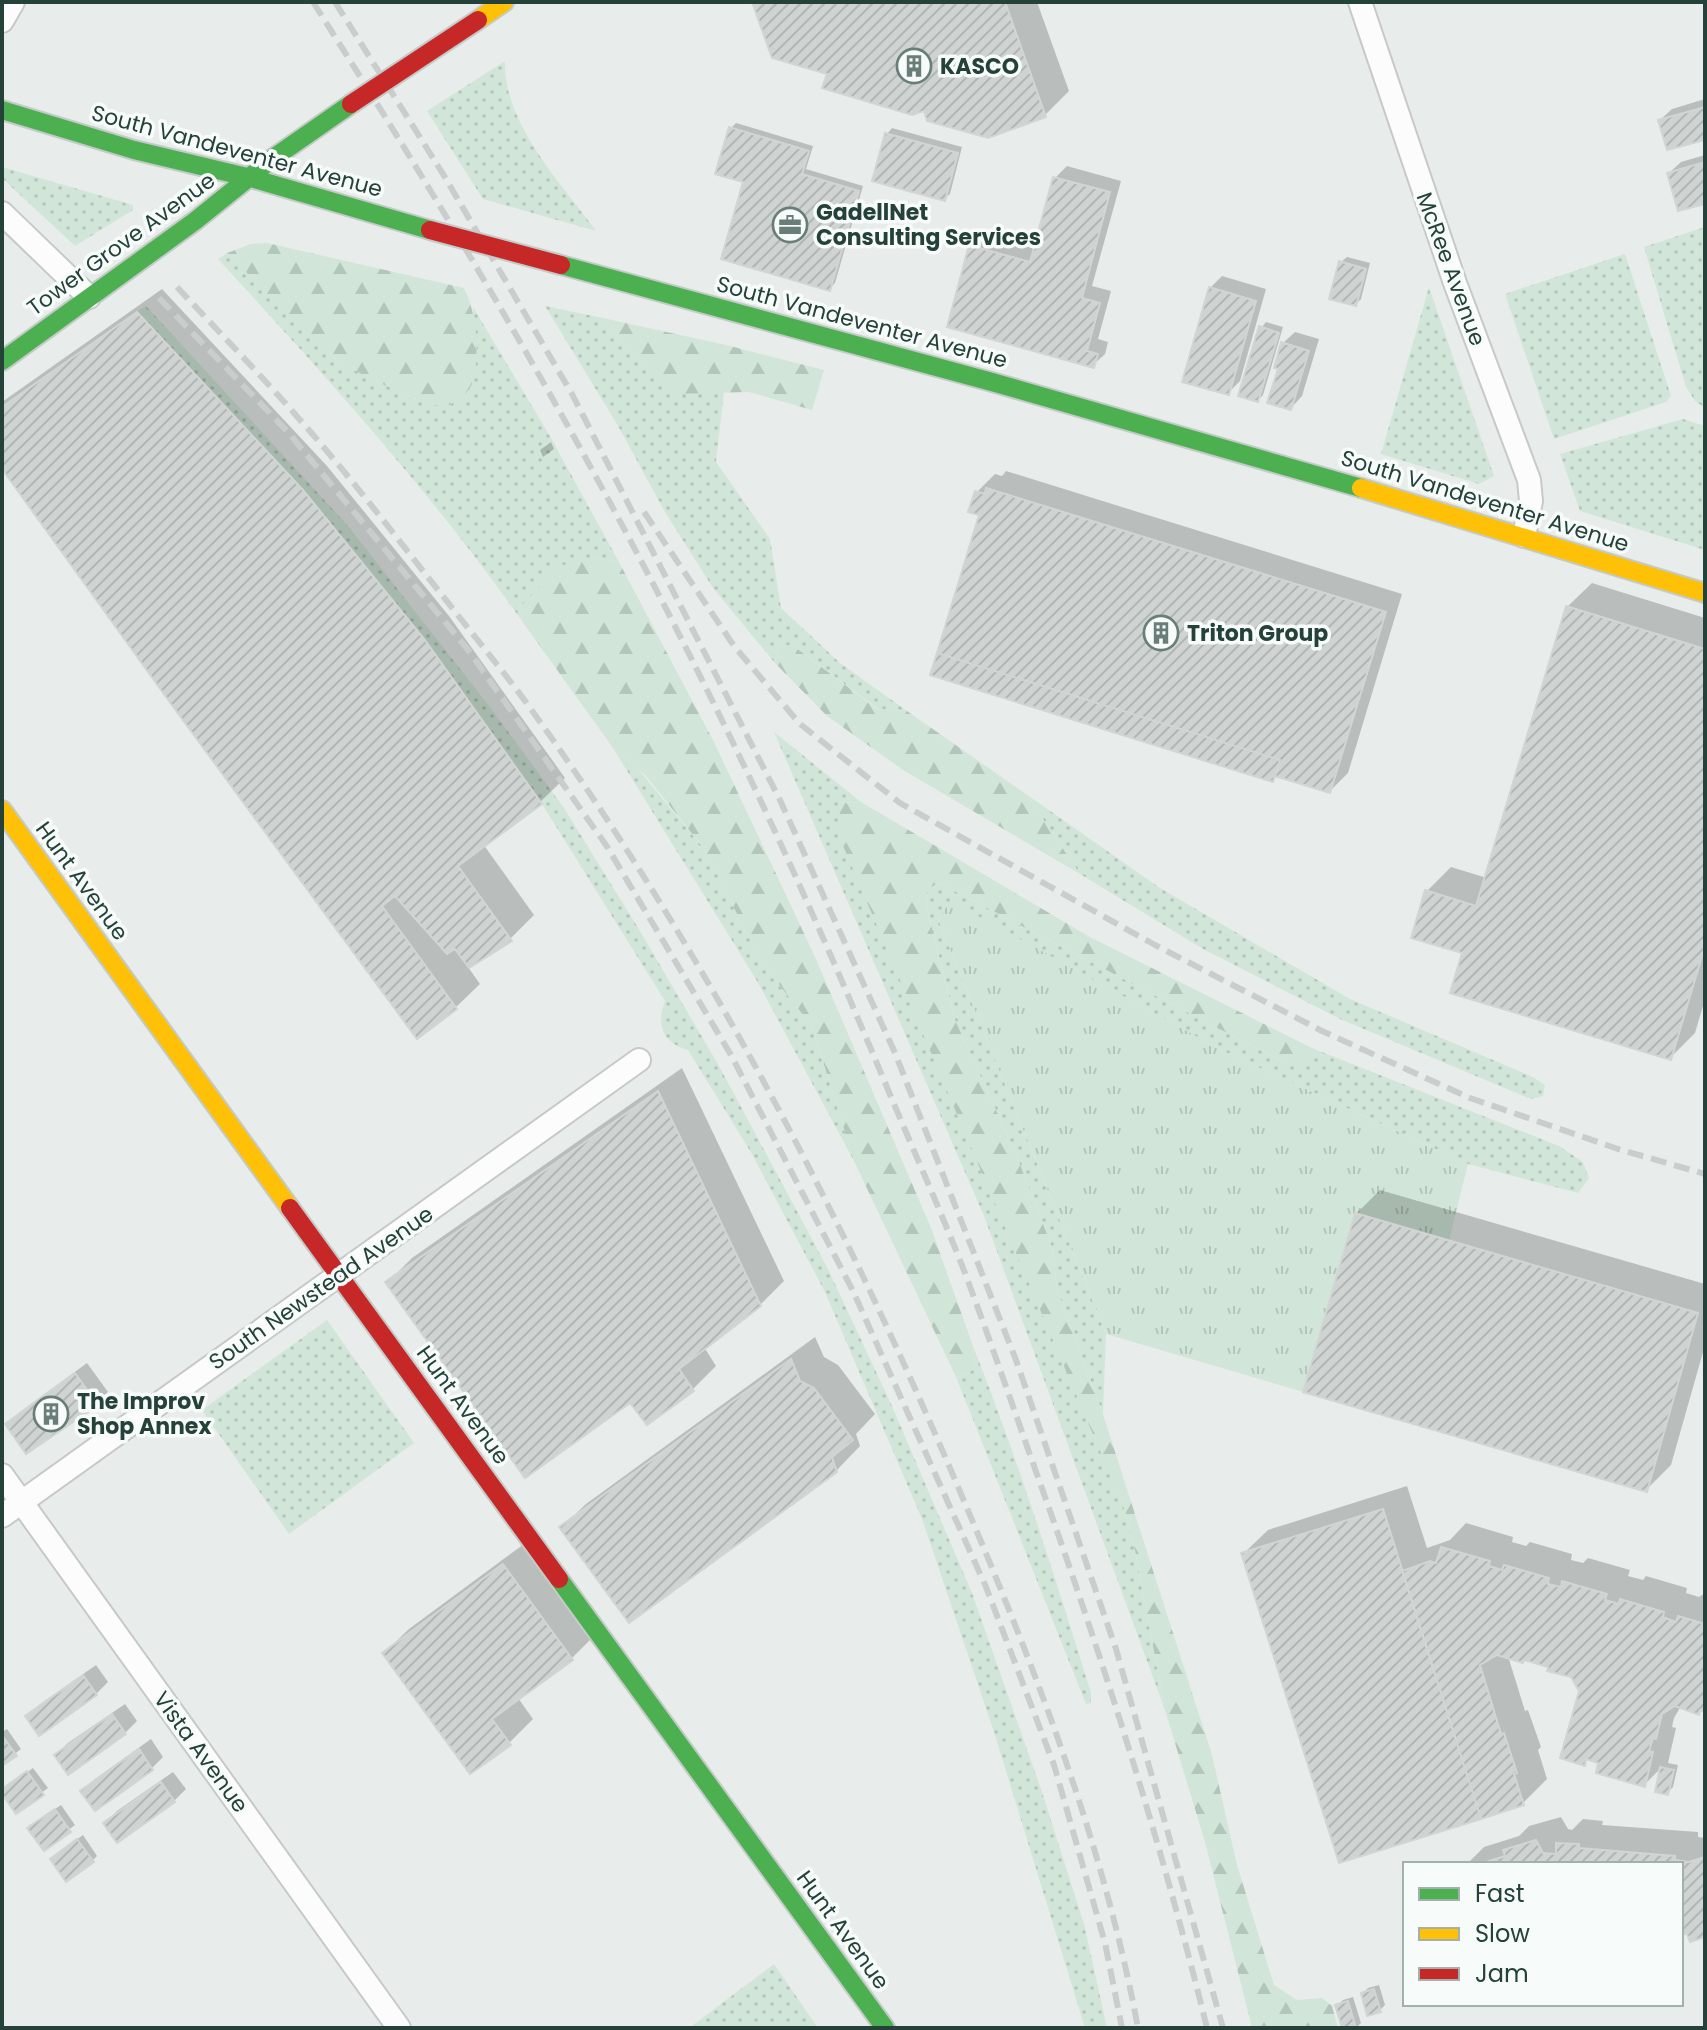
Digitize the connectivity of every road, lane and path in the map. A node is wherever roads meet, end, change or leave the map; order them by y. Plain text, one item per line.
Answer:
1 (13, 2) edge
2 (504, 2) edge
3 (1360, 2) edge
4 (2, 21) edge
5 (2, 110) edge
6 (251, 178) junction
7 (2, 213) edge
8 (89, 297) junction
9 (2, 361) edge
10 (1524, 536) junction
11 (1705, 593) edge
12 (2, 810) edge
13 (639, 1060) dead end
14 (339, 1276) junction
15 (2, 1475) edge
16 (21, 1502) junction
17 (2, 1516) edge
18 (399, 2028) edge
19 (885, 2028) edge

1 - 4 street
2 - 6 street, Tower Grove Avenue, bridge
3 - 10 street, McRee Avenue
5 - 6 street, South Vandeventer Avenue
6 - 8 street, Tower Grove Avenue
6 - 10 street, South Vandeventer Avenue, bridge
7 - 8 street
8 - 9 street, Tower Grove Avenue
10 - 11 street, South Vandeventer Avenue
12 - 14 street, Hunt Avenue
13 - 14 street, South Newstead Avenue
14 - 16 street, South Newstead Avenue
14 - 19 street, Hunt Avenue
15 - 16 street, Vista Avenue
16 - 17 street, South Newstead Avenue
16 - 18 street, Vista Avenue

